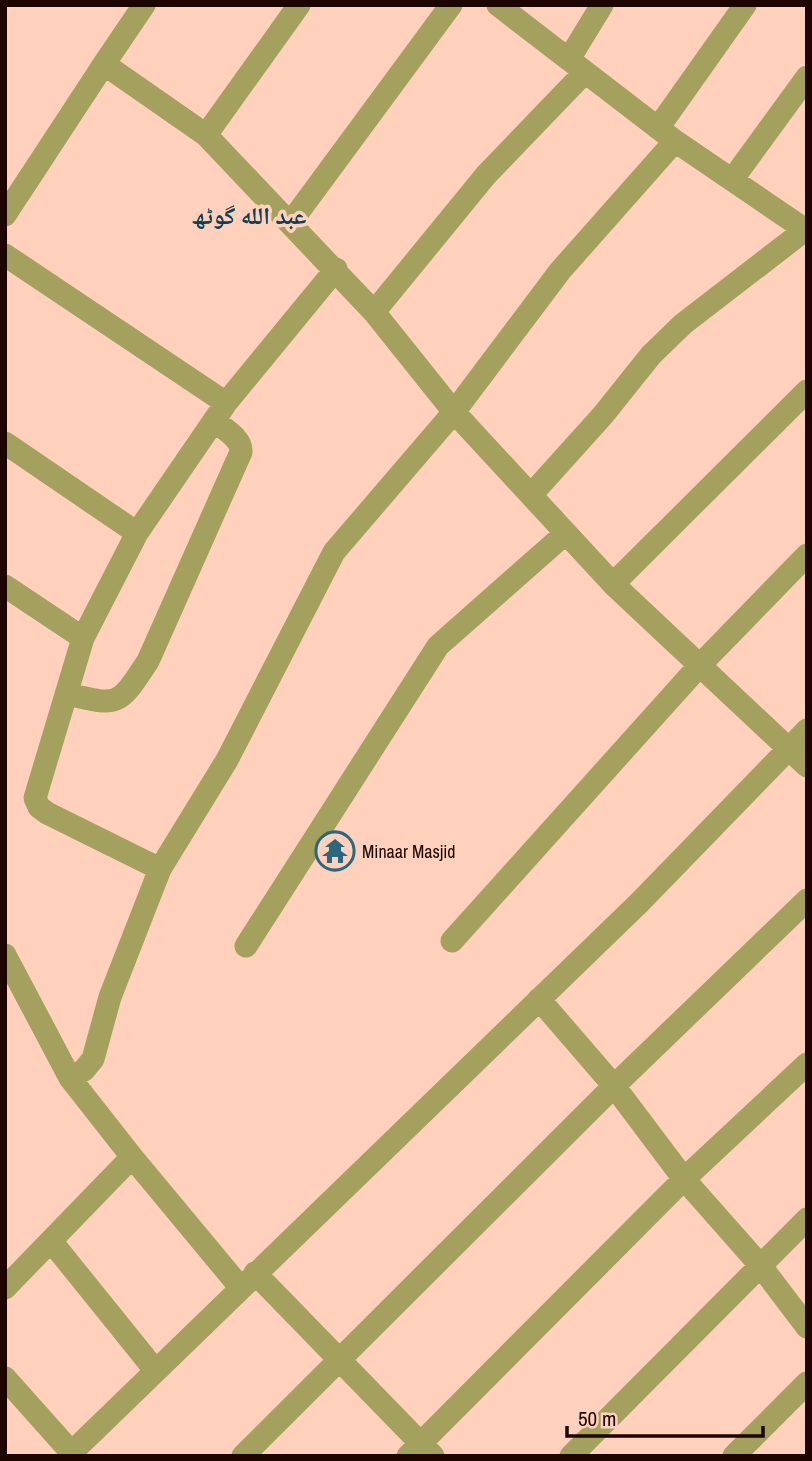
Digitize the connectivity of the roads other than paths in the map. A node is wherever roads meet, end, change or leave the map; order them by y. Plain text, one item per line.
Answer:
1 (144, 5) edge
2 (299, 5) edge
3 (451, 5) edge
4 (498, 5) edge
5 (603, 5) edge
6 (745, 5) edge
7 (104, 64) junction
8 (577, 66) junction
9 (807, 77) edge
10 (667, 134) junction
11 (206, 135) junction
12 (732, 180) junction
13 (5, 215) edge
14 (291, 222) junction
15 (806, 231) edge
16 (5, 255) edge
17 (336, 269) junction
18 (374, 312) junction
19 (807, 391) edge
20 (220, 412) junction
21 (454, 412) junction
22 (5, 443) edge
23 (531, 495) junction
24 (137, 533) junction
25 (566, 533) junction
26 (807, 555) edge
27 (613, 583) junction
28 (5, 586) edge
29 (83, 638) junction
30 (700, 665) junction
31 (67, 694) junction
32 (807, 730) edge
33 (789, 749) junction
34 (807, 766) edge
35 (160, 869) junction
36 (807, 900) edge
37 (452, 941) dead end
38 (246, 946) dead end
39 (5, 955) edge
40 (539, 999) junction
41 (807, 1064) edge
42 (70, 1078) junction
43 (614, 1086) junction
44 (132, 1157) junction
45 (684, 1180) junction
46 (807, 1219) edge
47 (51, 1241) junction
48 (760, 1265) junction
49 (247, 1280) junction
50 (5, 1288) edge
51 (807, 1327) edge
52 (340, 1359) junction
53 (155, 1370) junction
54 (5, 1378) edge
55 (807, 1383) edge
56 (420, 1452) edge
57 (70, 1454) edge
58 (243, 1456) edge
59 (571, 1456) edge
60 (734, 1456) edge

1 - 7 street
2 - 11 street
3 - 14 street
4 - 8 street
5 - 8 street
6 - 10 street
7 - 11 street
7 - 13 street
8 - 10 street
8 - 18 street
9 - 12 street
10 - 12 street
10 - 21 street
11 - 14 street
12 - 15 street
14 - 17 street
15 - 23 street
16 - 20 street
17 - 18 street
17 - 20 street
18 - 21 street
19 - 27 street
20 - 24 street
20 - 31 street
21 - 23 street
21 - 35 street
22 - 24 street
23 - 25 street
24 - 29 street
25 - 27 street
25 - 38 street
26 - 30 street
27 - 30 street
28 - 29 street
29 - 31 street
30 - 33 street
30 - 37 street
31 - 35 street
32 - 33 street
33 - 34 street
33 - 40 street
35 - 42 street
36 - 43 street
39 - 42 street
40 - 43 street
40 - 49 street
41 - 45 street
42 - 44 street
43 - 45 street
43 - 52 street
44 - 47 street
44 - 49 street
45 - 48 street
45 - 56 street
46 - 48 street
47 - 50 street
47 - 53 street
48 - 51 street
48 - 59 street
49 - 52 street
49 - 53 street
52 - 56 street
52 - 58 street
53 - 57 street
54 - 57 street
55 - 60 street

